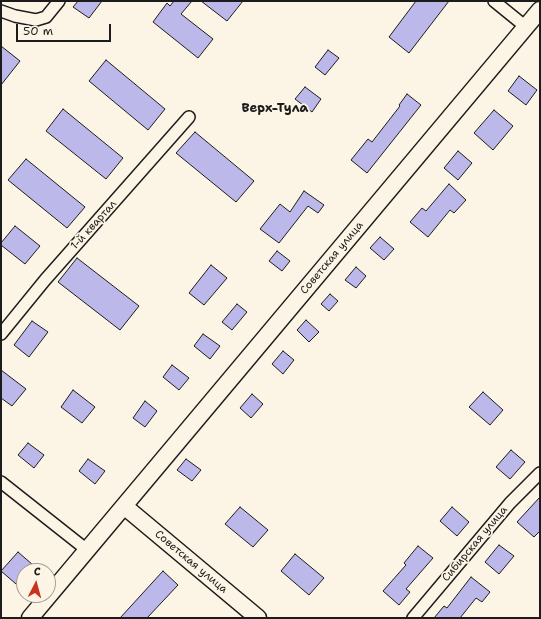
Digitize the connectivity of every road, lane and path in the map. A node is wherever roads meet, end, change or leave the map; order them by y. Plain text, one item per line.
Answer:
1 (59, 1) edge
2 (494, 1) edge
3 (540, 10) edge
4 (1, 11) edge
5 (526, 27) junction
6 (189, 117) dead end
7 (1, 334) edge
8 (540, 473) edge
9 (1, 482) edge
10 (124, 506) junction
11 (87, 550) junction
12 (30, 618) edge
13 (258, 618) edge
14 (413, 618) edge

1 - 4 street
2 - 5 street
3 - 5 main road, Советская улица
5 - 10 main road, Советская улица
6 - 7 street, 1-й квартал
8 - 14 street, Сибирская улица
9 - 11 street
10 - 11 main road, Советская улица
10 - 13 main road, Советская улица
11 - 12 main road, Советская улица

